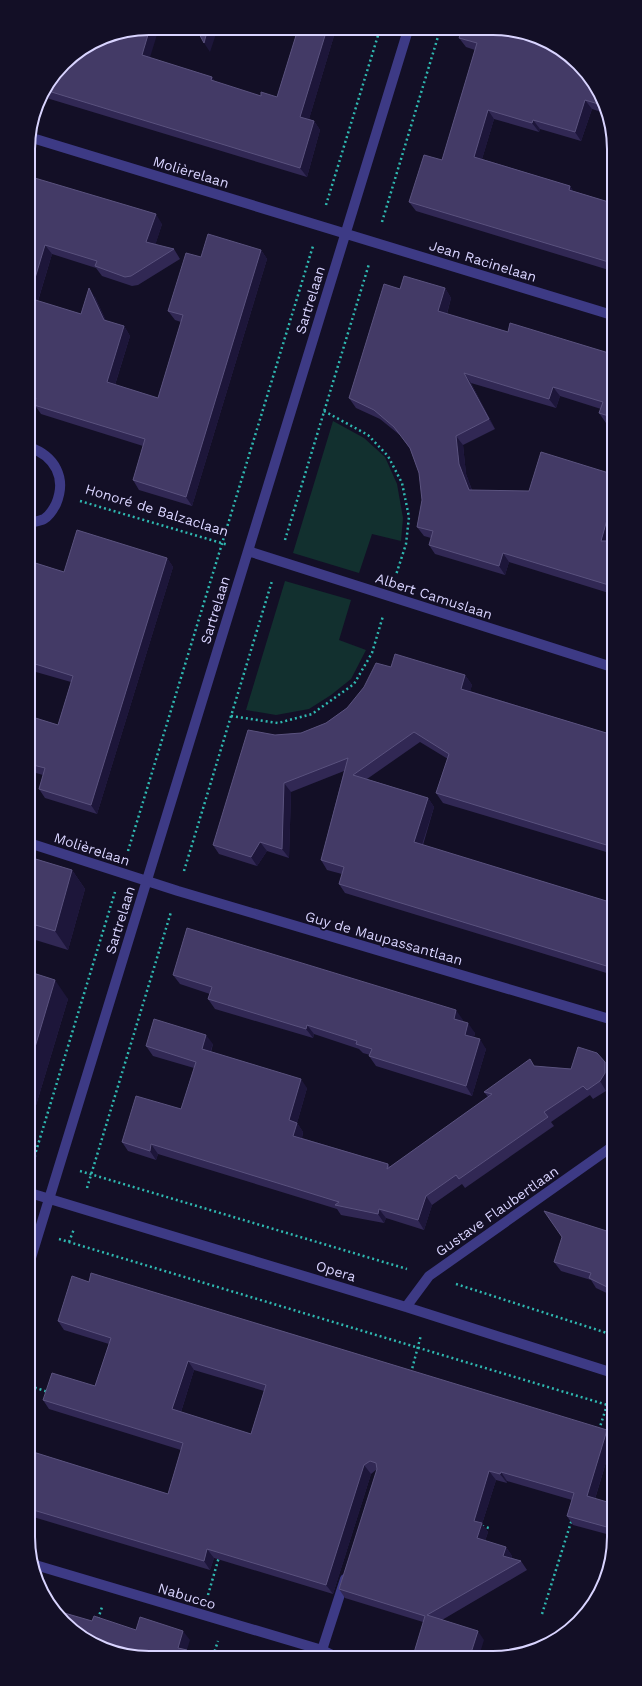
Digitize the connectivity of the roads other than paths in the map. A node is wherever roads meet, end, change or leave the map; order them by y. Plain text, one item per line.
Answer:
1 (406, 35) edge
2 (35, 139) edge
3 (345, 234) junction
4 (607, 313) edge
5 (35, 449) edge
6 (35, 521) edge
7 (248, 551) junction
8 (607, 665) edge
9 (35, 845) edge
10 (147, 881) junction
11 (607, 1018) edge
12 (607, 1150) edge
13 (35, 1195) edge
14 (49, 1199) junction
15 (35, 1245) edge
16 (406, 1307) junction
17 (607, 1371) edge
18 (39, 1566) edge
19 (348, 1568) edge
20 (322, 1650) joint

1 - 3 street, Sartrelaan
2 - 3 street, Molièrelaan
3 - 4 street, Jean Racinelaan
3 - 7 street, Sartrelaan
5 - 6 street
7 - 8 street, Albert Camuslaan
7 - 10 street, Sartrelaan
9 - 10 street, Molièrelaan
10 - 11 street, Guy de Maupassantlaan
10 - 14 street, Sartrelaan
12 - 16 street, Gustave Flaubertlaan
13 - 14 street, Opera
14 - 15 street, Sartrelaan
14 - 16 street, Opera
16 - 17 street, Opera
18 - 20 street, Nabucco
19 - 20 street

